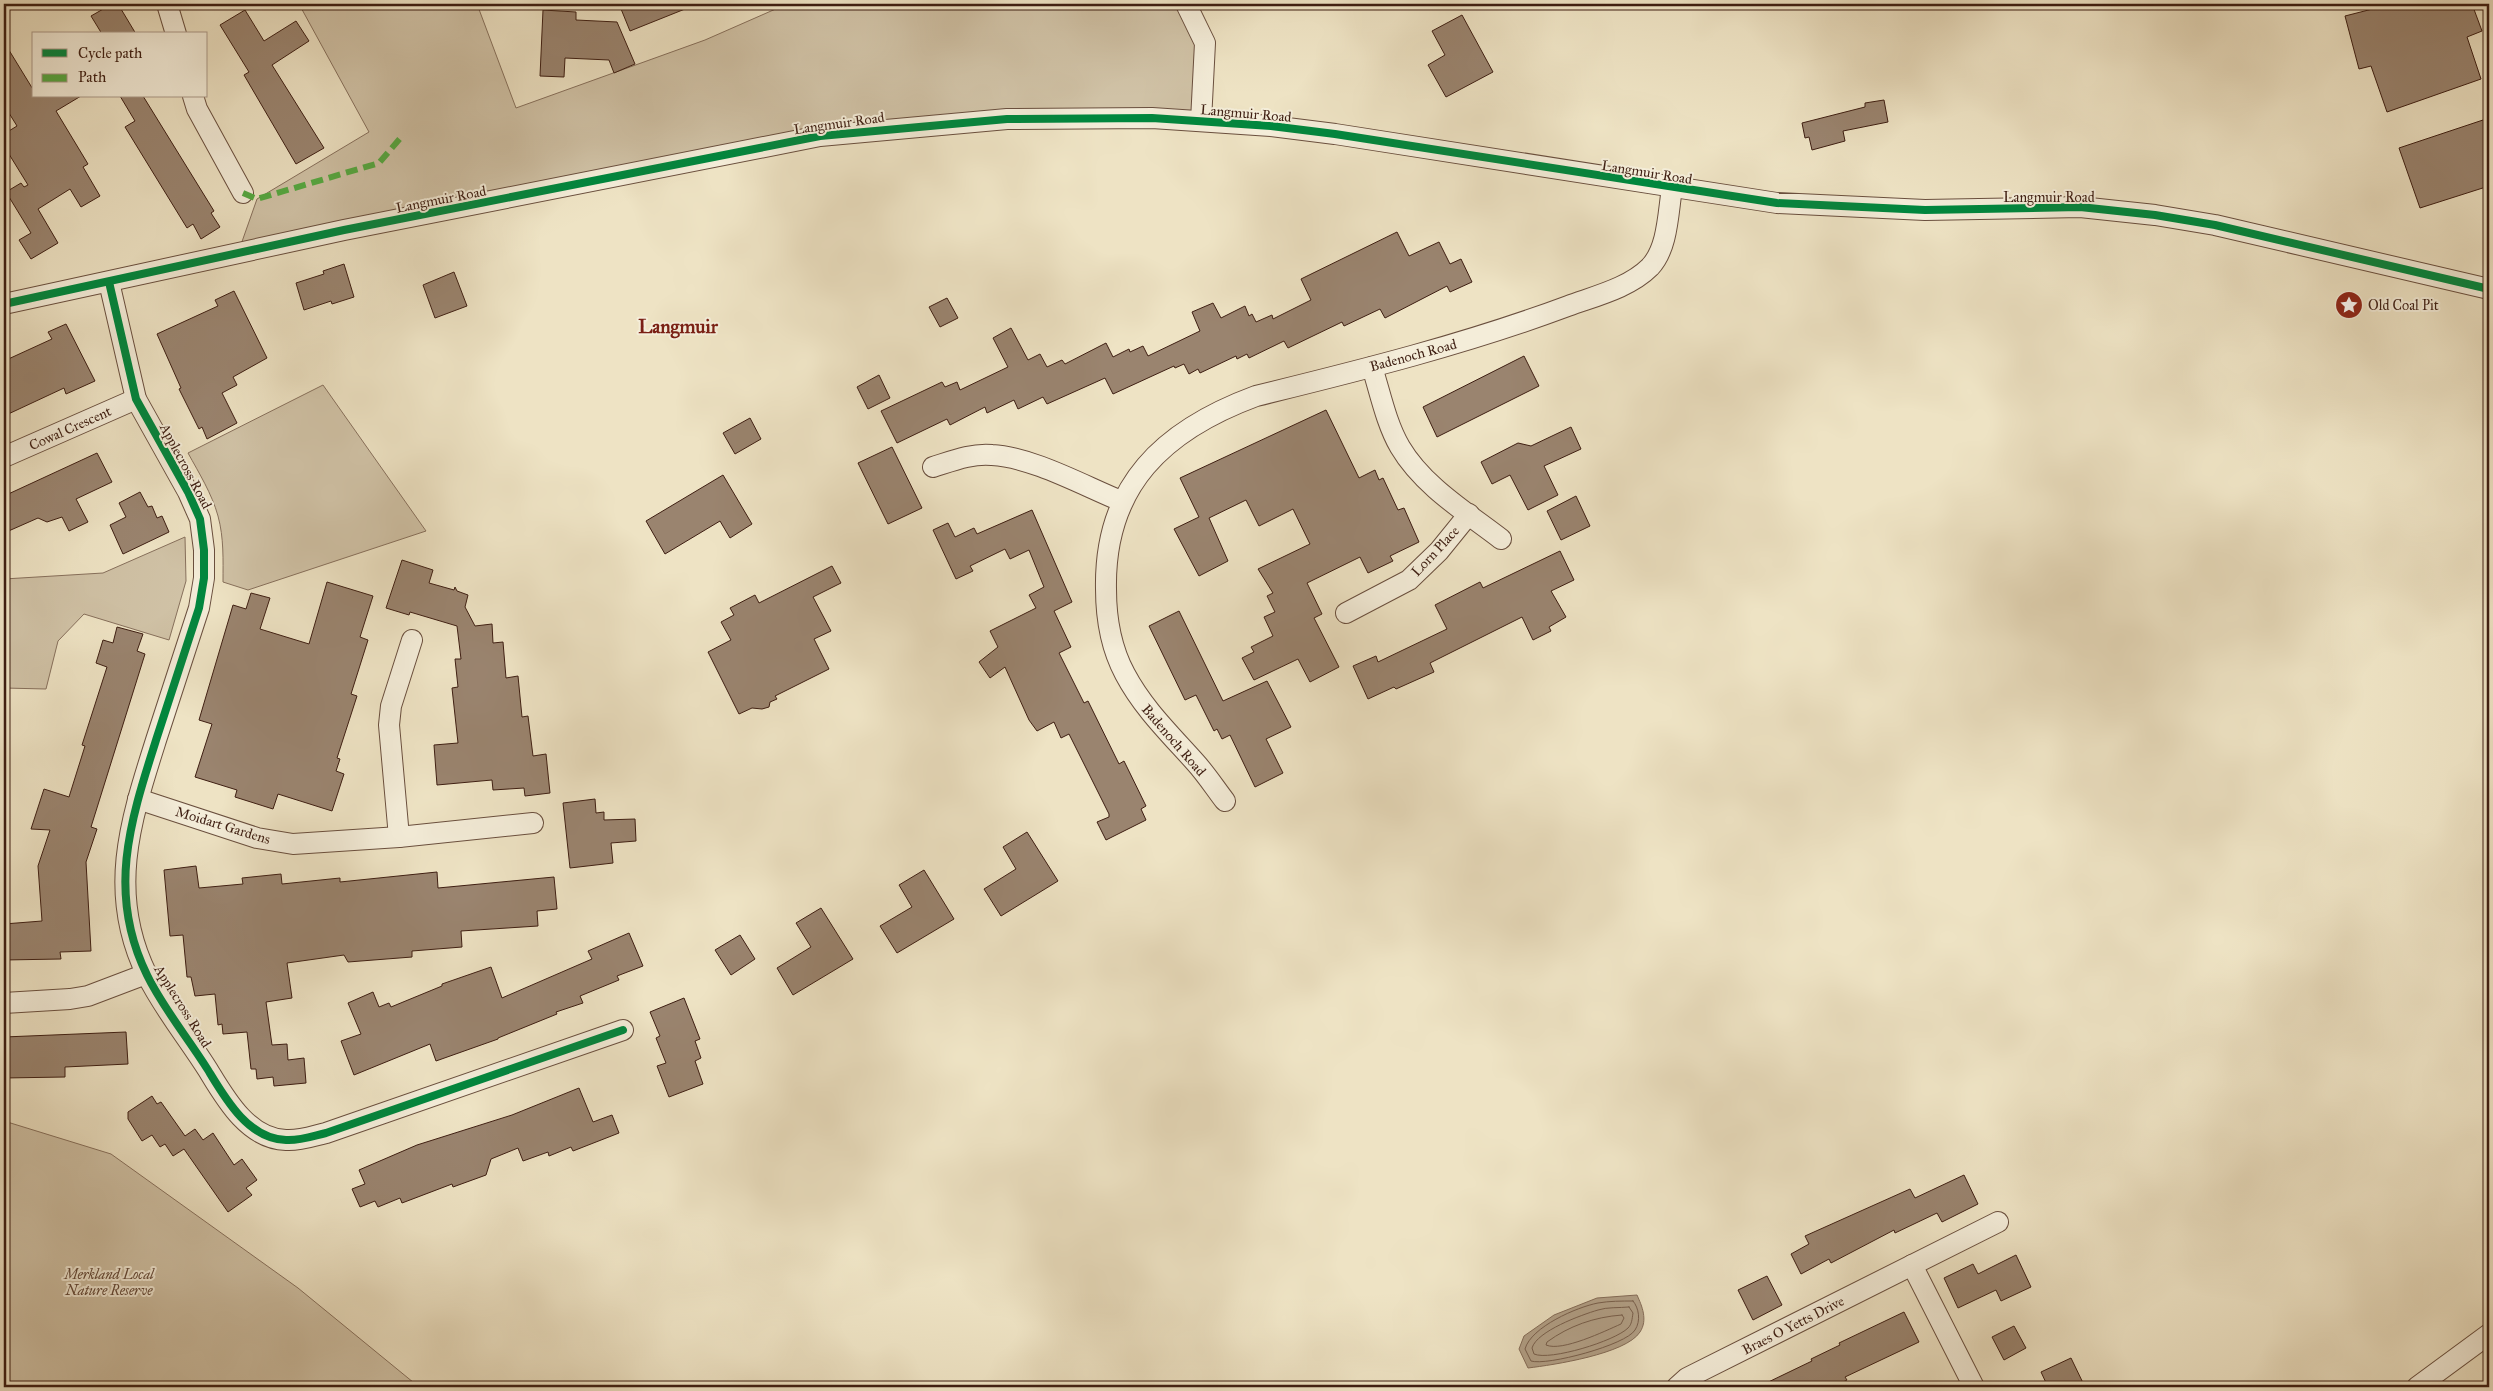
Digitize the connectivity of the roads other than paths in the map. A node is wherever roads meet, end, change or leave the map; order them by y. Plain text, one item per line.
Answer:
1 (167, 4) edge
2 (1186, 4) edge
3 (175, 32) edge
4 (193, 98) edge
5 (1201, 121) junction
6 (1672, 188) junction
7 (243, 193) dead end
8 (108, 282) junction
9 (2489, 289) edge
10 (4, 304) edge
11 (1372, 367) junction
12 (136, 399) junction
13 (4, 457) edge
14 (932, 467) dead end
15 (1121, 501) junction
16 (1469, 514) junction
17 (1501, 539) dead end
18 (1346, 613) dead end
19 (412, 640) dead end
20 (138, 799) junction
21 (1225, 801) dead end
22 (533, 823) dead end
23 (399, 837) junction
24 (146, 974) junction
25 (4, 1003) edge
26 (623, 1030) dead end
27 (1998, 1222) dead end
28 (1912, 1265) junction
29 (2489, 1334) edge
30 (1677, 1387) edge
31 (1974, 1387) edge
32 (2416, 1387) edge

1 - 3 street
2 - 5 street
4 - 7 street
5 - 6 street, Langmuir Road
5 - 8 street, Langmuir Road
6 - 9 street, Langmuir Road
6 - 11 street, Badenoch Road
8 - 10 street, Langmuir Road
8 - 12 street, Applecross Road
11 - 15 street, Badenoch Road
11 - 16 street, Lorn Place
12 - 13 street, Cowal Crescent
12 - 20 street, Applecross Road
14 - 15 street
15 - 21 street, Badenoch Road
16 - 17 street, Lorn Place
16 - 18 street, Lorn Place
19 - 23 street
20 - 23 street, Moidart Gardens
20 - 24 street, Applecross Road
22 - 23 street, Moidart Gardens
24 - 25 street
24 - 26 street, Applecross Road
27 - 28 street, Braes O Yetts Drive
28 - 30 street, Braes O Yetts Drive
28 - 31 street
29 - 32 street

